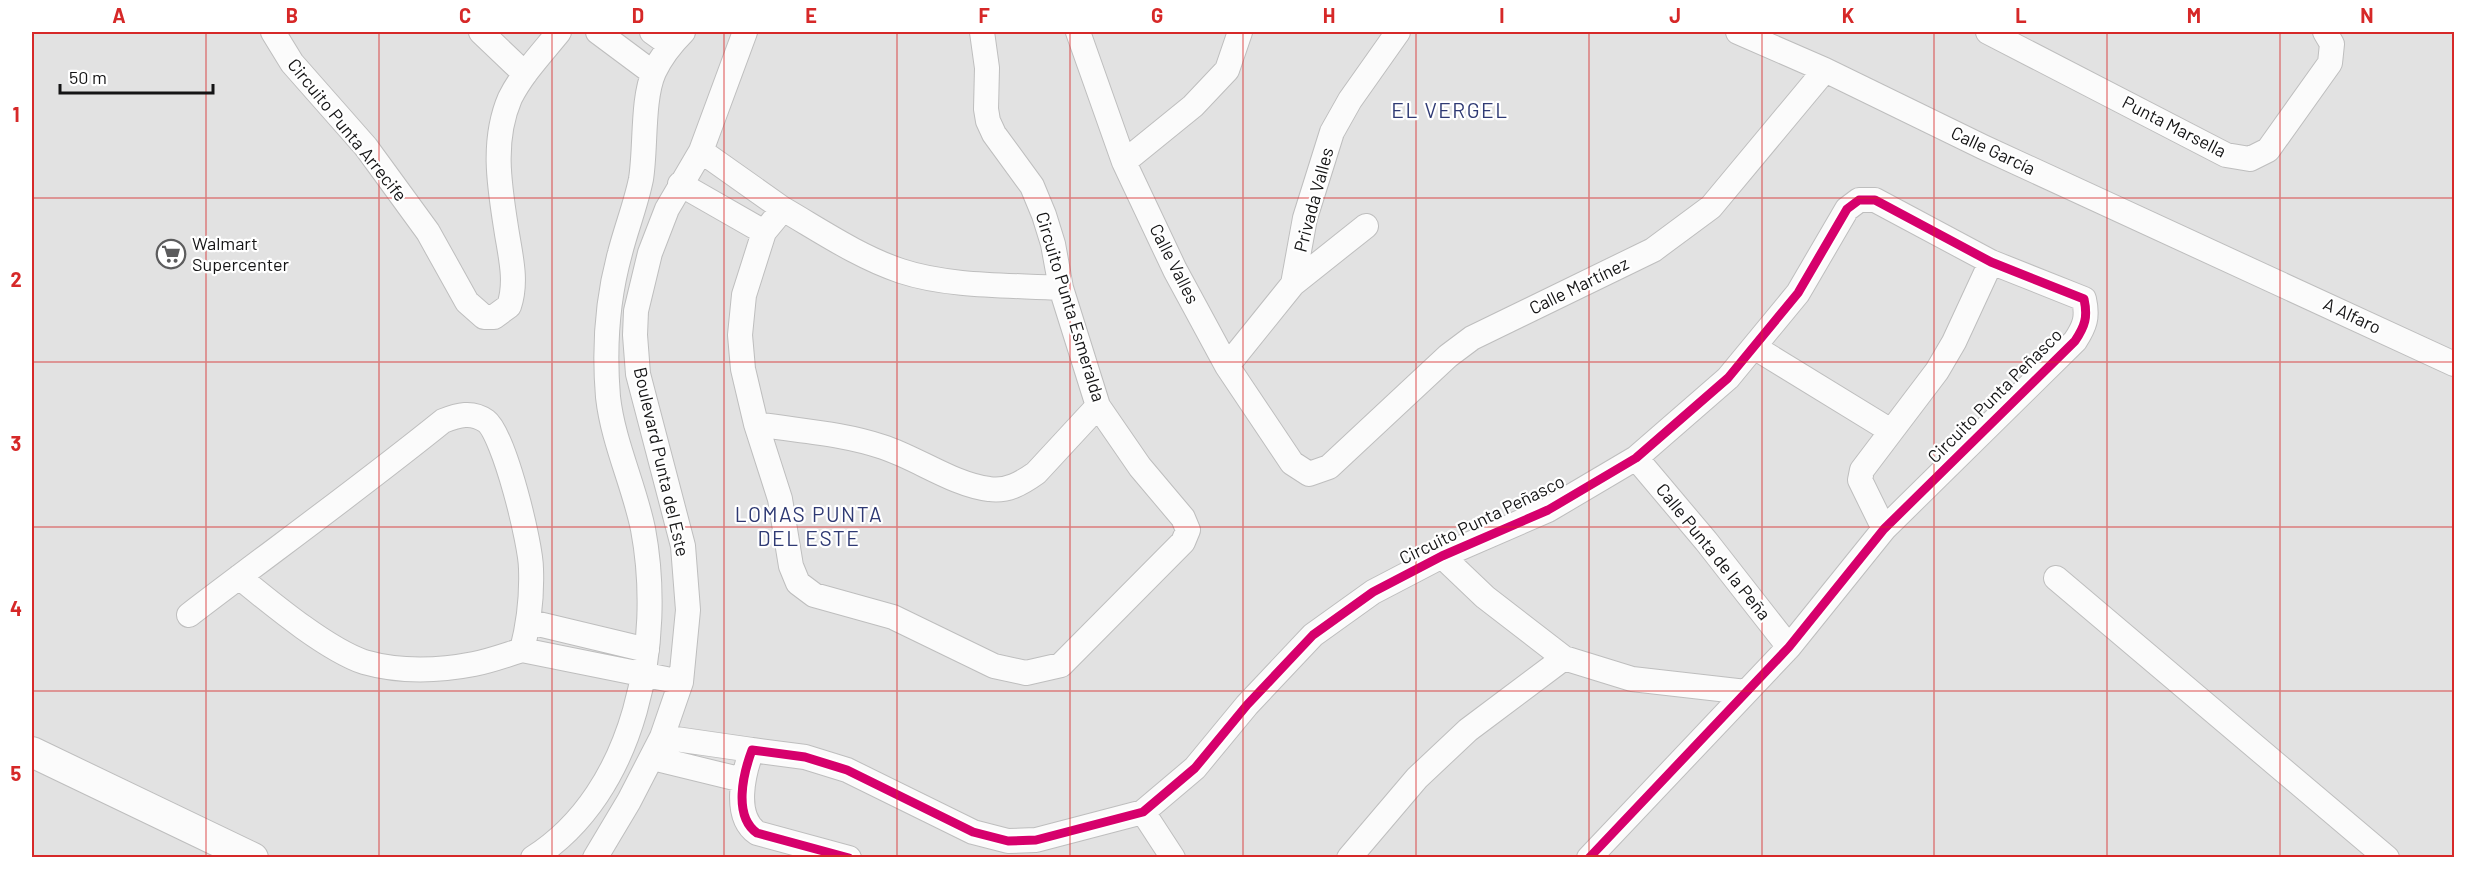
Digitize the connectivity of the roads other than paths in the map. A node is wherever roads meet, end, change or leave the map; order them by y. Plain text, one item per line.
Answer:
1 (273, 32) edge
2 (481, 32) edge
3 (559, 32) edge
4 (598, 32) edge
5 (745, 32) edge
6 (982, 32) edge
7 (1078, 32) edge
8 (1240, 32) edge
9 (1398, 32) edge
10 (1738, 32) edge
11 (1988, 32) edge
12 (2325, 32) edge
13 (668, 36) edge
14 (2026, 41) edge
15 (1825, 70) junction
16 (653, 73) junction
17 (525, 74) junction
18 (701, 151) junction
19 (1124, 162) junction
20 (680, 184) junction
21 (783, 209) junction
22 (1366, 226) dead end
23 (764, 232) junction
24 (1990, 262) junction
25 (2249, 268) joint
26 (1293, 284) junction
27 (1062, 288) junction
28 (1754, 347) junction
29 (2454, 364) edge
30 (1227, 366) junction
31 (1098, 406) junction
32 (756, 424) junction
33 (1891, 431) junction
34 (1636, 458) junction
35 (1309, 474) joint
36 (666, 484) junction
37 (635, 494) junction
38 (1884, 529) junction
39 (1443, 556) junction
40 (239, 577) junction
41 (2056, 578) dead end
42 (189, 615) dead end
43 (530, 622) junction
44 (1789, 647) junction
45 (522, 650) junction
46 (647, 650) junction
47 (1564, 658) junction
48 (644, 676) junction
49 (681, 682) junction
50 (1746, 692) junction
51 (658, 748) junction
52 (752, 750) junction
53 (32, 752) edge
54 (743, 780) junction
55 (1143, 812) junction
56 (253, 858) edge
57 (533, 858) edge
58 (595, 858) edge
59 (849, 858) edge
60 (1173, 858) edge
61 (1349, 858) edge
62 (1589, 858) edge
63 (2387, 858) edge

1 - 17 street, Circuito Punta Arrecife
2 - 17 street
3 - 17 street, Circuito Punta Arrecife
4 - 16 street
5 - 18 street, Boulevard Punta del Este
6 - 27 street, Circuito Punta Esmeralda
7 - 19 street, Calle Valles
8 - 19 street
9 - 26 street, Privada Valles
10 - 15 street, Calle García
11 - 14 street, Punta Marsella
12 - 14 street, Punta Marsella
13 - 16 street, Boulevard Punta del Este
15 - 25 street, Calle García
15 - 35 street, Calle Martínez
16 - 37 street, Boulevard Punta del Este
18 - 20 street, Boulevard Punta del Este
18 - 21 street
19 - 30 street, Calle Valles
20 - 23 street
20 - 36 street, Boulevard Punta del Este
21 - 23 street
21 - 27 street
22 - 26 street
23 - 32 street, Circuito Punta Esmeralda
24 - 28 street, Circuito Punta Peñasco
24 - 33 street
24 - 38 street, Circuito Punta Peñasco
25 - 29 street, A Alfaro
26 - 30 street, Privada Valles
27 - 31 street, Circuito Punta Esmeralda
28 - 33 street
28 - 34 street, Circuito Punta Peñasco
30 - 35 street, Calle Valles
31 - 32 street
31 - 32 street, Circuito Punta Esmeralda
33 - 38 street
34 - 39 street, Circuito Punta Peñasco
34 - 44 street, Calle Punta de la Peña
36 - 37 street
36 - 49 street, Boulevard Punta del Este
37 - 46 street, Boulevard Punta del Este
38 - 44 street, Circuito Punta Peñasco
39 - 47 street
39 - 55 street, Circuito Punta Peñasco
40 - 42 street
40 - 43 street
40 - 45 street
41 - 63 street
43 - 45 street
43 - 46 street
44 - 50 street, Circuito Punta Peñasco
45 - 48 street
46 - 48 street, Boulevard Punta del Este
47 - 50 street
47 - 61 street
48 - 49 street
48 - 57 street, Boulevard Punta del Este
49 - 51 street, Boulevard Punta del Este
50 - 62 street, Circuito Punta Peñasco
51 - 52 street, Circuito Punta Peñasco
51 - 54 street
51 - 58 street, Boulevard Punta del Este
52 - 54 street
52 - 55 street, Circuito Punta Peñasco
53 - 56 street
54 - 59 street
55 - 60 street

